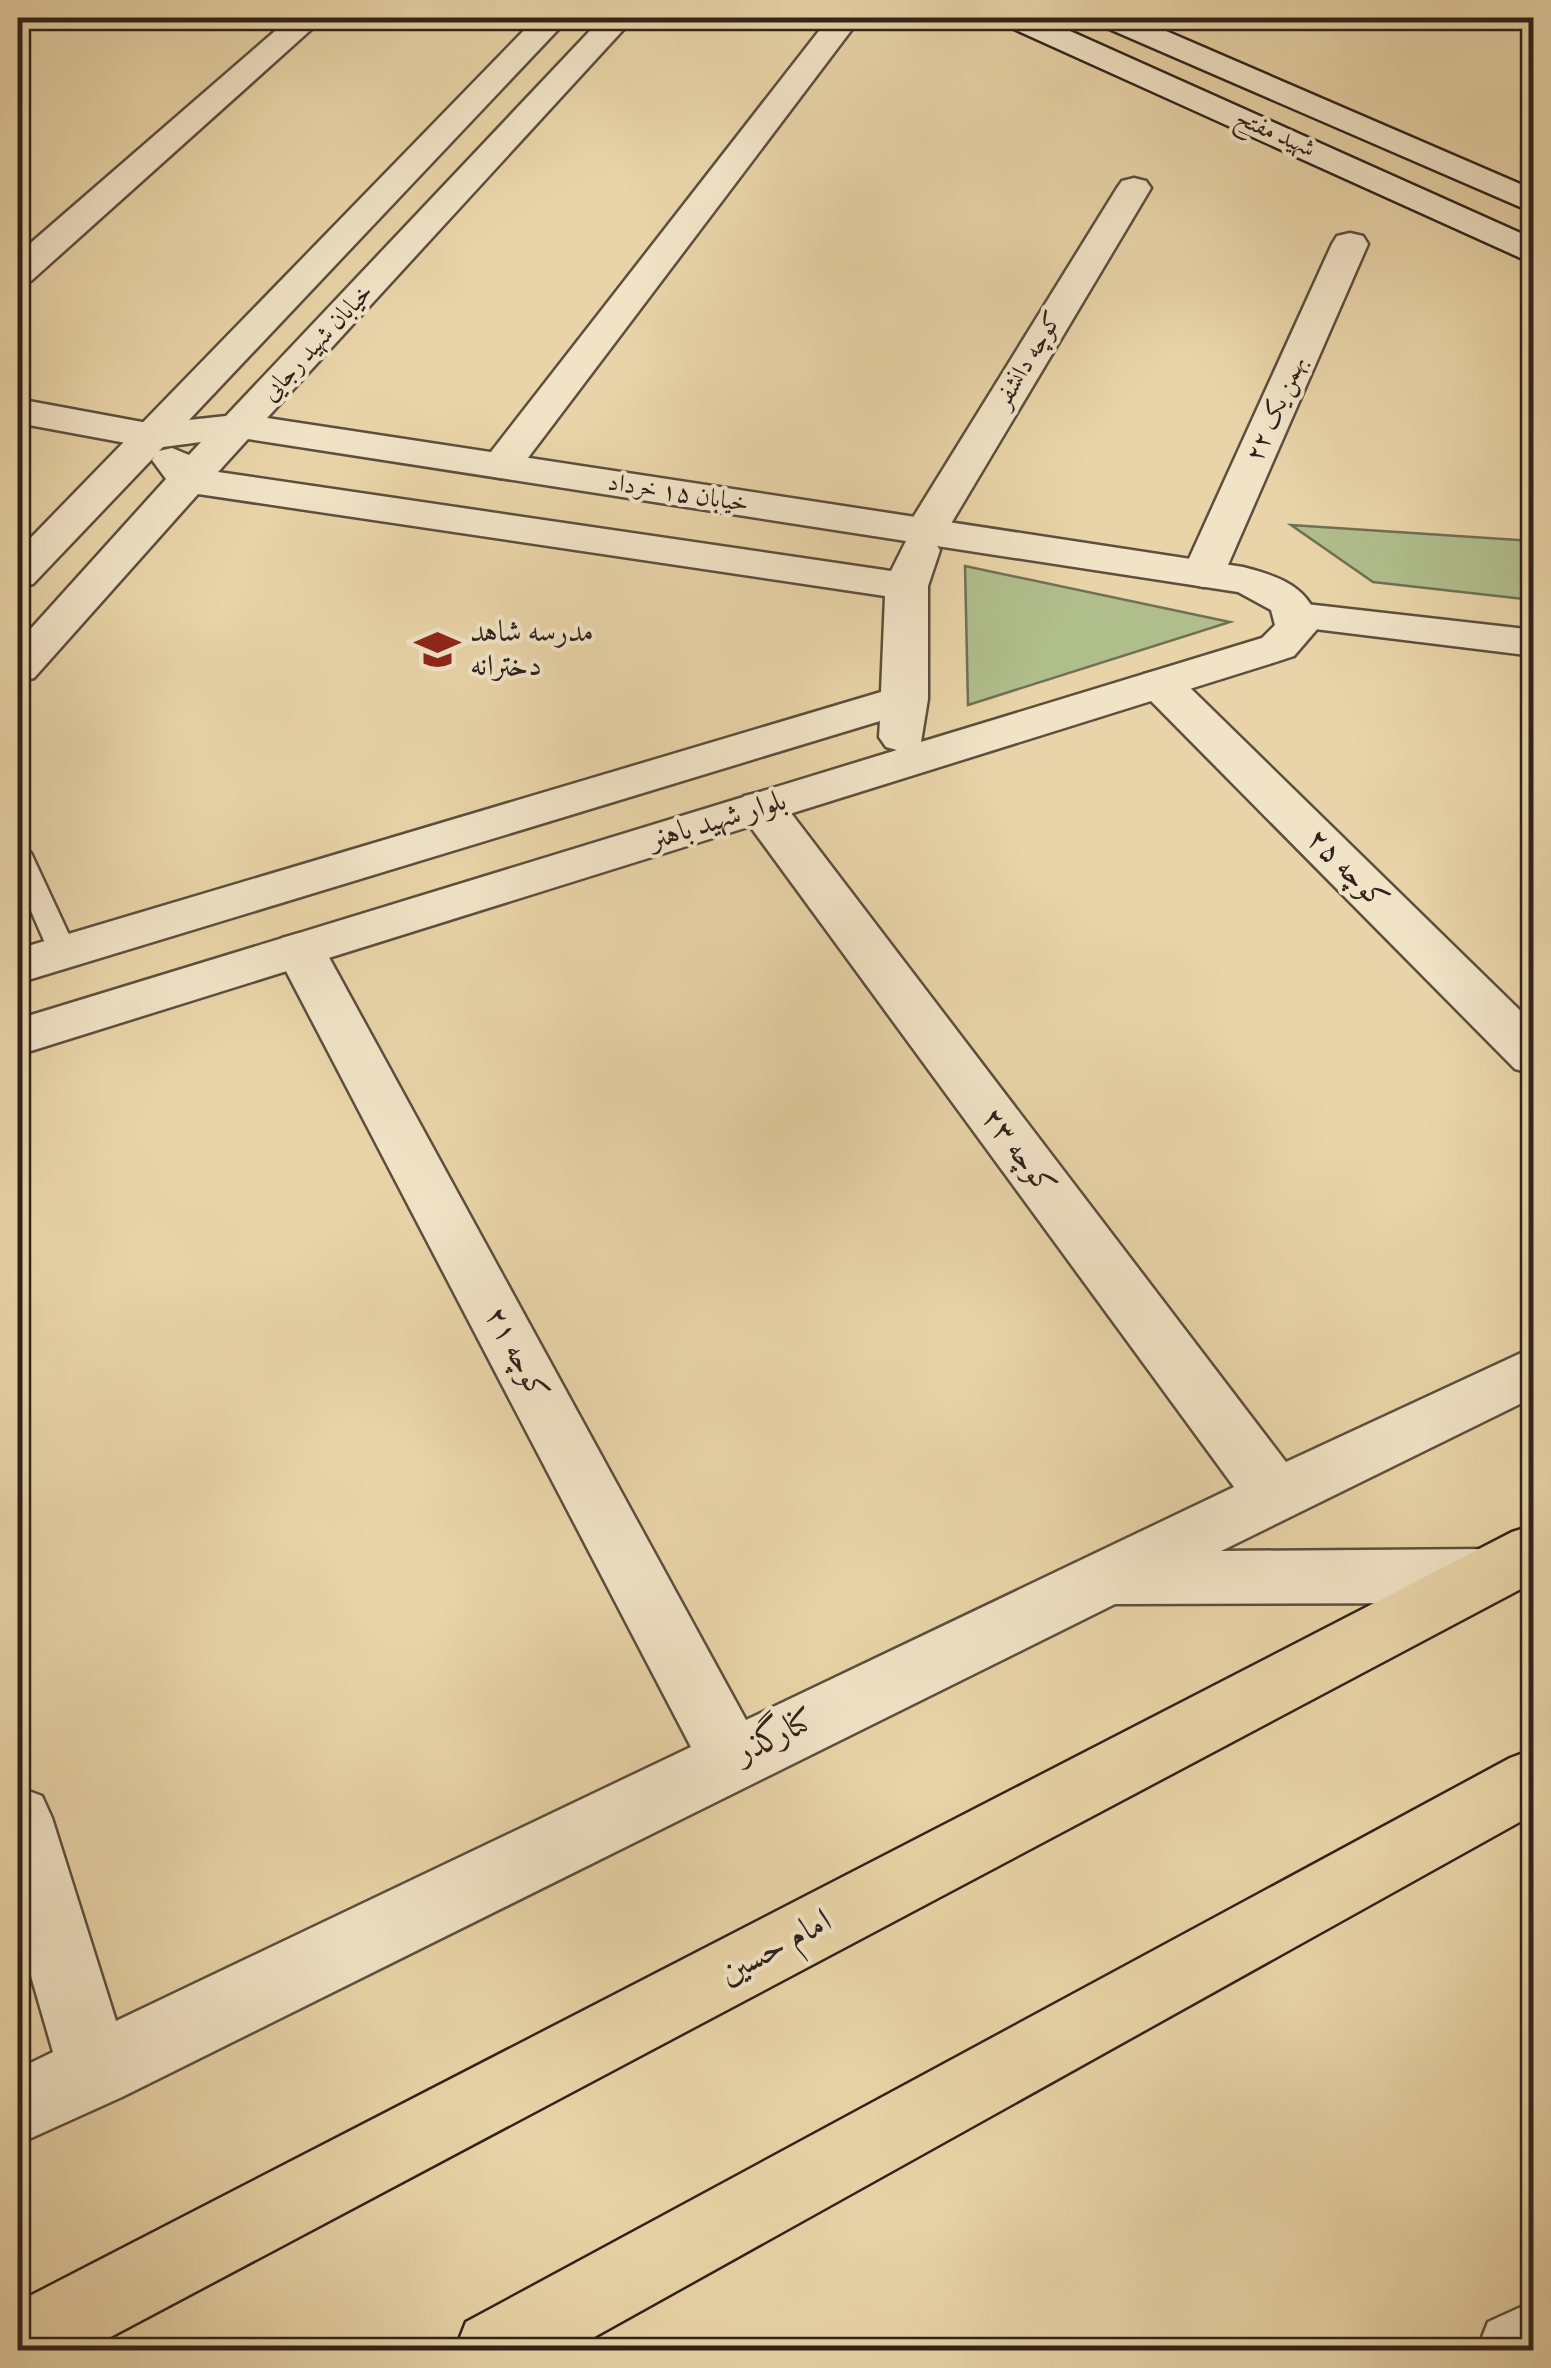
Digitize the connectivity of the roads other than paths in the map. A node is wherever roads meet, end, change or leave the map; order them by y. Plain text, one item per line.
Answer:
1 (553, 18) edge
2 (619, 18) edge
3 (1016, 18) edge
4 (1111, 18) edge
5 (843, 20) edge
6 (288, 23) edge
7 (1134, 188) dead end
8 (1534, 204) edge
9 (1350, 244) dead end
10 (1534, 253) edge
11 (18, 273) edge
12 (18, 410) edge
13 (242, 426) junction
14 (152, 436) junction
15 (501, 466) junction
16 (188, 480) junction
17 (925, 532) junction
18 (1203, 574) junction
19 (18, 575) edge
20 (907, 586) junction
21 (1297, 616) junction
22 (1534, 643) edge
23 (18, 669) edge
24 (1160, 684) junction
25 (905, 699) junction
26 (900, 765) junction
27 (761, 807) junction
28 (18, 852) edge
29 (300, 950) junction
30 (63, 952) junction
31 (18, 966) edge
32 (18, 1037) edge
33 (1534, 1056) edge
34 (1534, 1370) edge
35 (1276, 1496) junction
36 (1510, 1564) edge
37 (1103, 1580) junction
38 (732, 1758) junction
39 (1534, 1779) edge
40 (18, 1818) edge
41 (96, 2072) junction
42 (18, 2108) edge
43 (1534, 2340) edge
44 (18, 2344) edge
45 (494, 2350) edge
46 (1516, 2350) edge

1 - 14 street, خیابان شهید رجایی
2 - 13 street, خیابان شهید رجایی
3 - 10 street, شهید مفتح
4 - 8 street, شهید مفتح
5 - 15 street
6 - 11 street
7 - 17 street, کوچه دانشفر
9 - 18 street, ۲۲ بهمن یک
12 - 14 street, خیابان ۱۵ خرداد
13 - 14 street, خیابان ۱۵ خرداد
13 - 15 street, خیابان ۱۵ خرداد
13 - 16 street, خیابان شهید رجایی
14 - 16 street
14 - 19 street, خیابان شهید رجایی
15 - 17 street, خیابان ۱۵ خرداد
16 - 20 street, خیابان ۱۵ خرداد
16 - 23 street, خیابان شهید رجایی
17 - 18 street, خیابان ۱۵ خرداد
17 - 20 street, کوچه دانشفر
18 - 21 street
20 - 25 street, کوچه دانشفر
21 - 22 street
21 - 24 street, بلوار شهید باهنر
24 - 26 street, بلوار شهید باهنر
24 - 33 street, کوچه ۲۵
25 - 26 street, کوچه دانشفر
25 - 30 street, بلوار شهید باهنر
26 - 27 street, بلوار شهید باهنر
27 - 29 street, بلوار شهید باهنر
27 - 35 street, کوچه ۲۳
28 - 30 lane
29 - 32 street, بلوار شهید باهنر
29 - 38 street, کوچه ۲۱
30 - 31 street, بلوار شهید باهنر
34 - 35 street, کنارگذر
35 - 37 street, کنارگذر
36 - 37 street
36 - 44 main road, امام حسین
37 - 38 street, کنارگذر
38 - 41 street, کنارگذر
39 - 45 main road
40 - 41 street
41 - 42 street, کنارگذر
43 - 46 street

